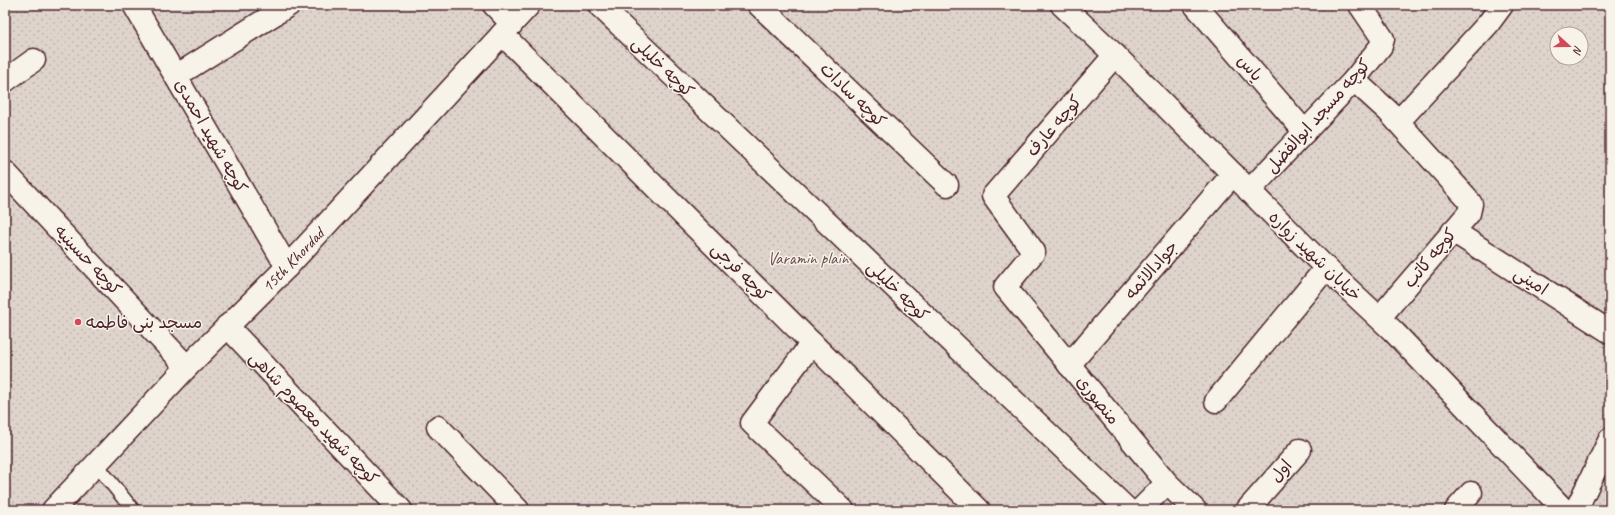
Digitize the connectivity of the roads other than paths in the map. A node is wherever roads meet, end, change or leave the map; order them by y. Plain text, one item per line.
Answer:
1 (134, 5) edge
2 (289, 5) edge
3 (494, 5) edge
4 (529, 5) edge
5 (599, 5) edge
6 (759, 5) edge
7 (1062, 5) edge
8 (1195, 5) edge
9 (1360, 5) edge
10 (1502, 5) edge
11 (507, 29) junction
12 (1115, 56) junction
13 (34, 60) dead end
14 (176, 76) junction
15 (1354, 80) junction
16 (5, 81) edge
17 (1398, 122) junction
18 (1305, 132) junction
19 (5, 172) edge
20 (1233, 174) junction
21 (947, 185) dead end
22 (1249, 191) junction
23 (1453, 231) junction
24 (287, 267) junction
25 (1326, 268) junction
26 (1005, 287) joint
27 (1386, 310) dead end
28 (227, 326) junction
29 (1610, 332) edge
30 (812, 343) junction
31 (1069, 365) junction
32 (187, 367) junction
33 (1216, 401) dead end
34 (438, 427) dead end
35 (1610, 439) edge
36 (1300, 450) dead end
37 (96, 464) junction
38 (1166, 483) junction
39 (1471, 493) dead end
40 (53, 510) edge
41 (133, 510) edge
42 (401, 510) edge
43 (518, 510) edge
44 (843, 510) edge
45 (979, 510) edge
46 (1128, 510) edge
47 (1140, 510) edge
48 (1195, 510) edge
49 (1247, 510) edge
50 (1456, 510) edge
51 (1564, 510) edge
52 (1576, 510) edge

1 - 14 street, کوچه شهید احمدی
2 - 14 street
3 - 11 street, کوچه فرجی
4 - 11 street, 15th Khordad
5 - 46 street, کوچه خلیلی
6 - 21 street, کوچه سادات
7 - 12 street, خیابان شهید زواره
8 - 18 street, یاس
9 - 15 street, کوچه مسجد ابوالفضل
10 - 17 street
11 - 24 street, 15th Khordad
11 - 30 street, کوچه فرجی
12 - 20 street, خیابان شهید زواره
12 - 26 street, کوچه عارف
13 - 16 street
14 - 24 street, کوچه شهید احمدی
15 - 17 street
15 - 18 street, کوچه مسجد ابوالفضل
17 - 23 street, کوچه کاتب
18 - 22 street, کوچه مسجد ابوالفضل
19 - 32 street, کوچه حسینیه
20 - 22 street, خیابان شهید زواره
20 - 31 street, جوادالائمه
22 - 25 street, خیابان شهید زواره
23 - 27 street, کوچه کاتب
23 - 29 street, امینی
24 - 28 street, 15th Khordad
25 - 33 street
25 - 51 street, خیابان شهید زواره
26 - 31 street, منصوری
28 - 32 street, 15th Khordad
28 - 42 street, کوچه شهید معصوم شاهی
30 - 44 street
30 - 45 street, کوچه فرجی
31 - 38 street, منصوری
32 - 37 street, 15th Khordad
34 - 43 street
35 - 52 street
36 - 49 street, اول
37 - 40 street, 15th Khordad
37 - 41 lane
38 - 47 street
38 - 48 street, منصوری
39 - 50 street

